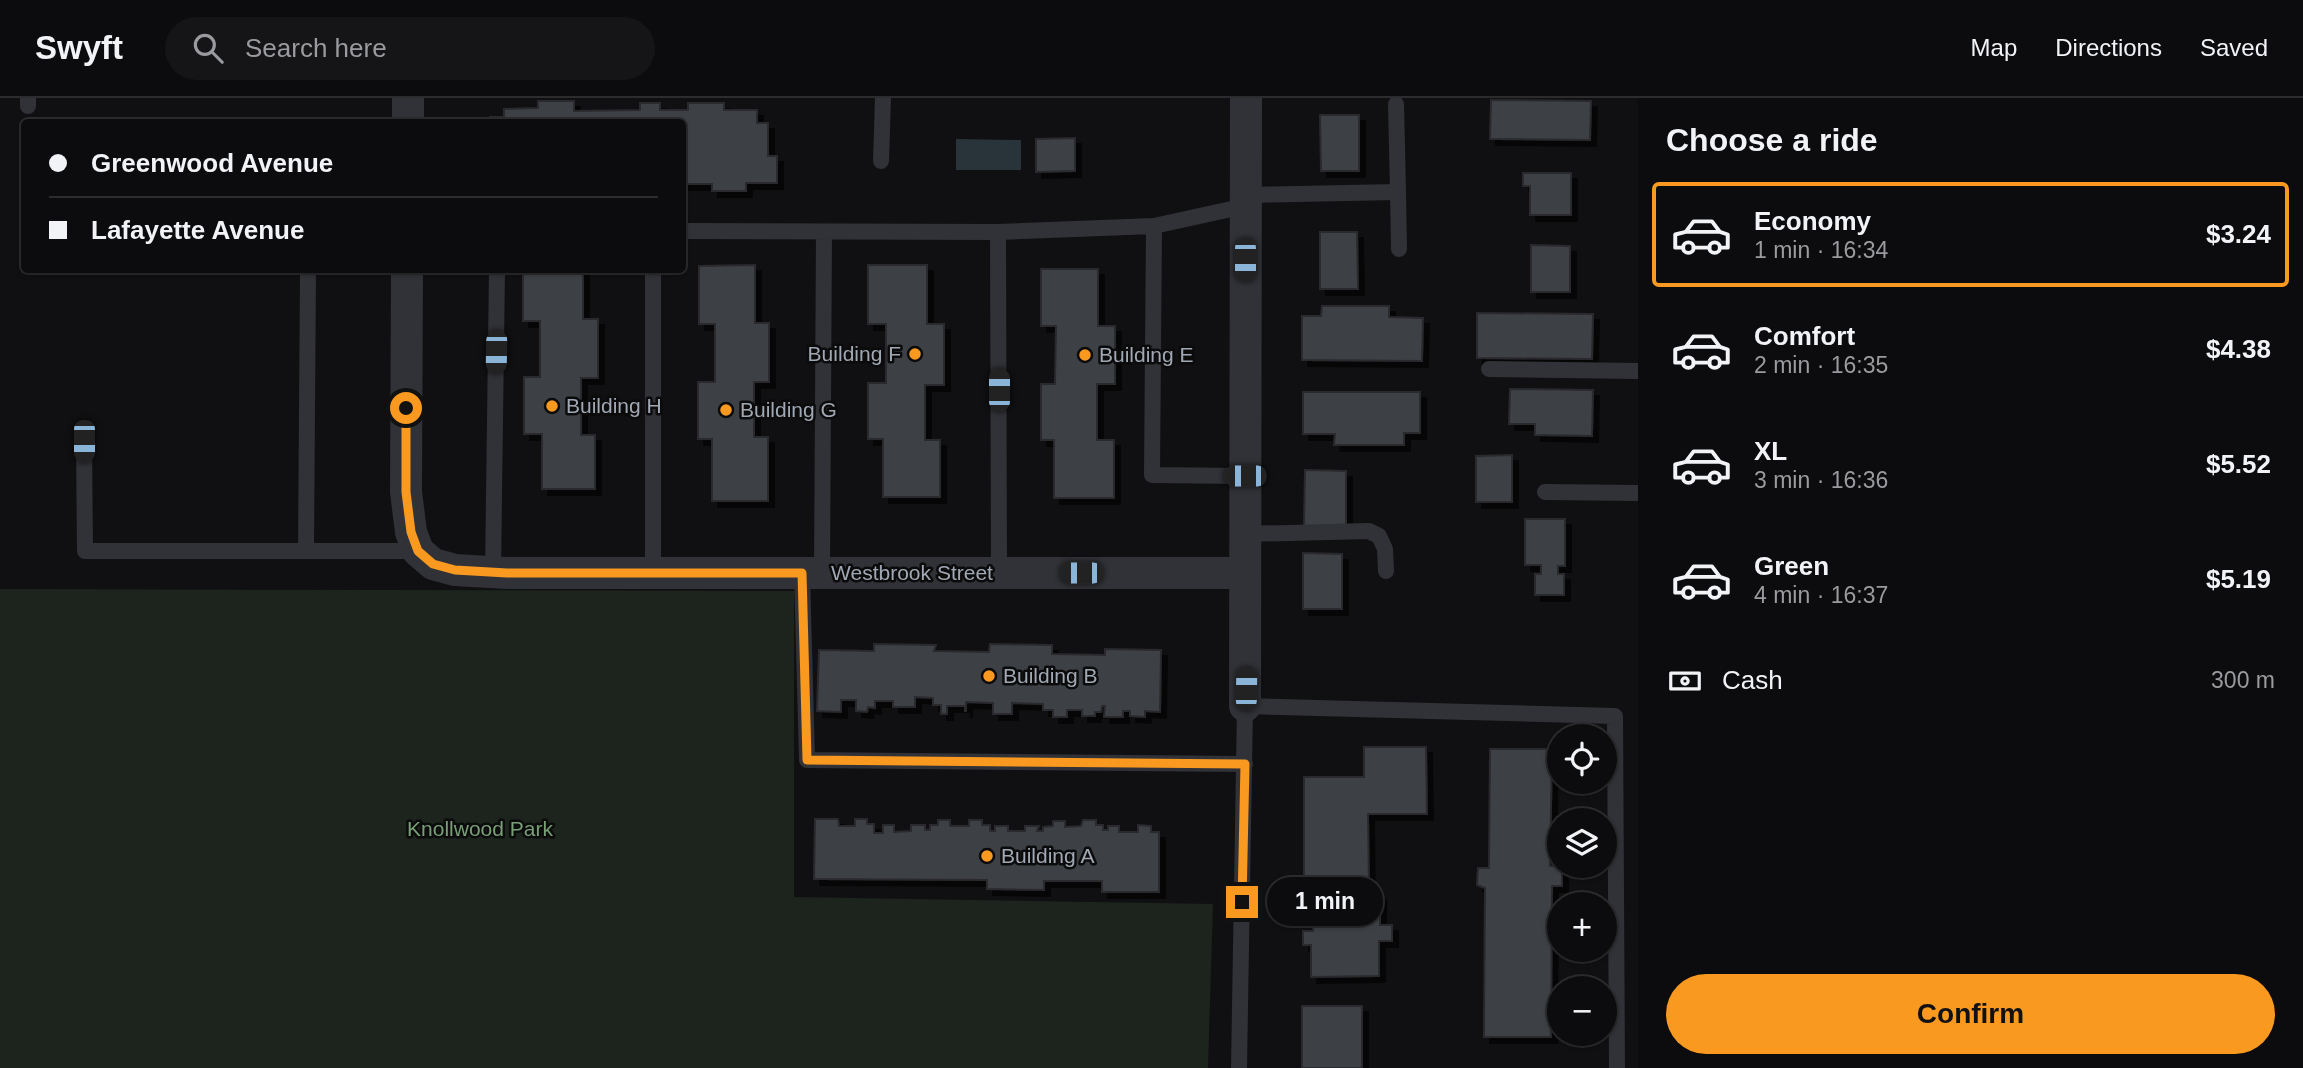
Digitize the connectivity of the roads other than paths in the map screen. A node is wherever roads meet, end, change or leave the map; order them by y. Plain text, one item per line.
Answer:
1 (408, 98) edge
2 (883, 98) edge
3 (1246, 98) edge
4 (1396, 104) dead end
5 (408, 119) edge
6 (881, 161) dead end
7 (1398, 192) junction
8 (1245, 200) junction
9 (1154, 226) junction
10 (686, 231) edge
11 (824, 232) junction
12 (998, 232) junction
13 (1399, 249) dead end
14 (308, 273) edge
15 (407, 273) edge
16 (497, 273) edge
17 (653, 273) edge
18 (1489, 369) dead end
19 (1638, 371) edge
20 (84, 441) dead end
21 (1245, 476) junction
22 (1545, 492) dead end
23 (1638, 493) edge
24 (1245, 534) junction
25 (306, 551) junction
26 (418, 551) junction
27 (1386, 571) dead end
28 (493, 572) junction
29 (653, 573) junction
30 (812, 573) junction
31 (999, 573) junction
32 (1245, 573) junction
33 (1245, 706) junction
34 (1245, 764) junction
35 (1239, 1068) edge
36 (1617, 1068) edge

1 - 5 street
2 - 6 lane
3 - 8 street
4 - 7 lane
7 - 8 lane
7 - 13 lane
8 - 9 lane
8 - 21 street
9 - 12 lane
9 - 21 lane
10 - 11 lane
11 - 12 lane
11 - 30 lane
12 - 31 lane
14 - 25 lane
15 - 26 street
16 - 28 lane
17 - 29 lane
18 - 19 lane
20 - 25 lane
21 - 24 street
22 - 23 lane
24 - 27 lane
24 - 32 street
25 - 26 lane
26 - 28 street, Westbrook Street
28 - 29 street, Westbrook Street
29 - 30 street, Westbrook Street
30 - 31 street, Westbrook Street
30 - 34 lane
31 - 32 street, Westbrook Street
32 - 33 street
33 - 34 lane
33 - 36 lane
34 - 35 lane

